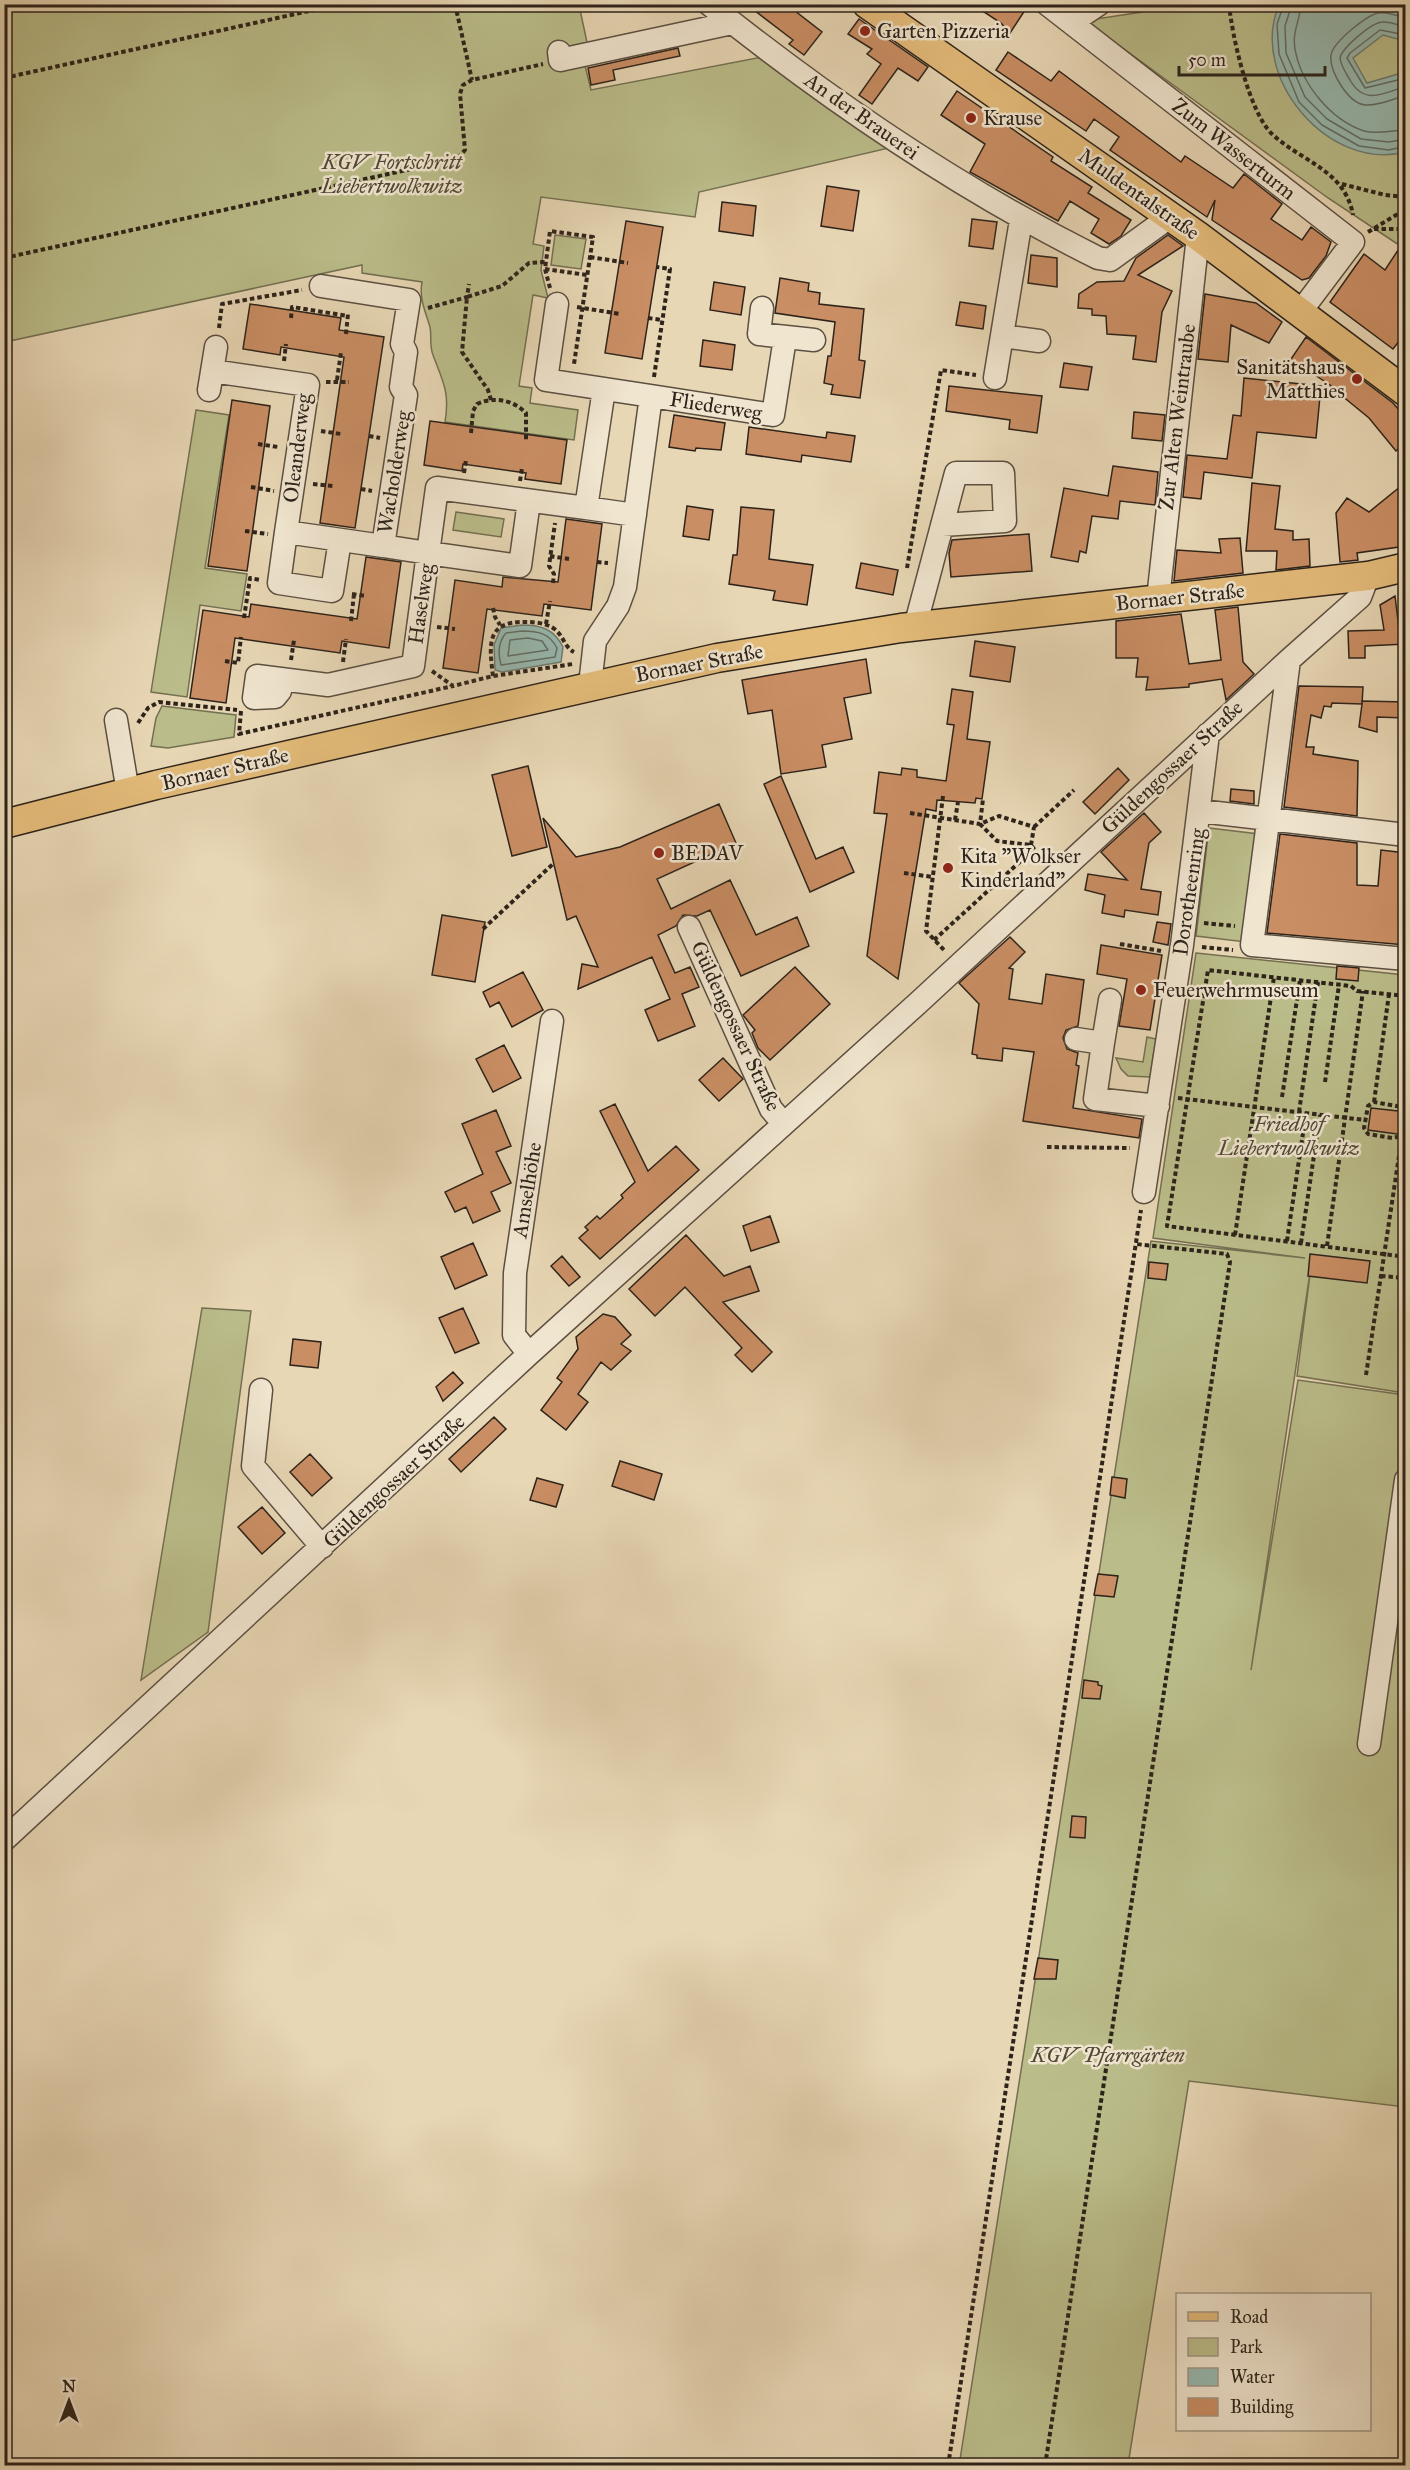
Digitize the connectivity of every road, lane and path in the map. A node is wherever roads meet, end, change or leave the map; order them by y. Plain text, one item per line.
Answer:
1 (341, 4) edge
2 (455, 4) edge
3 (709, 4) edge
4 (867, 4) edge
5 (1047, 4) edge
6 (1099, 4) edge
7 (1229, 4) edge
8 (1072, 22) junction
9 (732, 23) junction
10 (559, 56) joint
11 (4, 78) edge
12 (472, 80) junction
13 (1342, 184) junction
14 (1406, 197) edge
15 (1406, 209) edge
16 (1171, 216) junction
17 (1021, 220) junction
18 (1373, 229) junction
19 (1406, 229) edge
20 (1198, 236) junction
21 (1353, 242) junction
22 (590, 256) junction
23 (4, 258) edge
24 (546, 262) junction
25 (628, 263) dead end
26 (657, 267) dead end
27 (545, 269) junction
28 (587, 275) junction
29 (469, 284) dead end
30 (321, 286) joint
31 (467, 297) junction
32 (557, 304) junction
33 (582, 308) junction
34 (762, 309) dead end
35 (1301, 311) junction
36 (407, 314) junction
37 (620, 314) dead end
38 (348, 316) dead end
39 (291, 318) dead end
40 (648, 318) dead end
41 (662, 320) junction
42 (456, 334) dead end
43 (462, 335) junction
44 (1002, 336) junction
45 (785, 338) junction
46 (814, 340) dead end
47 (1038, 341) dead end
48 (216, 347) joint
49 (341, 352) dead end
50 (995, 378) joint
51 (337, 380) dead end
52 (571, 384) junction
53 (604, 389) junction
54 (1406, 392) edge
55 (651, 396) junction
56 (491, 400) junction
57 (471, 434) dead end
58 (526, 441) dead end
59 (529, 501) junction
60 (557, 504) junction
61 (586, 508) junction
62 (635, 515) junction
63 (942, 525) dead end
64 (286, 532) junction
65 (340, 540) junction
66 (383, 546) junction
67 (428, 553) junction
68 (550, 556) junction
69 (569, 559) dead end
70 (1406, 567) edge
71 (1368, 576) junction
72 (906, 578) dead end
73 (279, 583) junction
74 (552, 583) dead end
75 (354, 594) dead end
76 (1158, 599) junction
77 (550, 601) dead end
78 (493, 608) dead end
79 (244, 618) dead end
80 (351, 621) dead end
81 (546, 624) junction
82 (500, 625) junction
83 (433, 627) dead end
84 (915, 627) junction
85 (455, 629) dead end
86 (242, 637) dead end
87 (1289, 660) junction
88 (225, 661) dead end
89 (413, 666) junction
90 (586, 668) junction
91 (493, 676) junction
92 (453, 686) junction
93 (248, 704) junction
94 (127, 723) joint
95 (1208, 734) junction
96 (1074, 790) dead end
97 (128, 792) junction
98 (943, 796) dead end
99 (983, 799) dead end
100 (958, 802) dead end
101 (1200, 811) junction
102 (910, 813) dead end
103 (940, 818) junction
104 (956, 820) junction
105 (1267, 820) junction
106 (4, 824) edge
107 (980, 824) junction
108 (1034, 827) junction
109 (1406, 836) edge
110 (1032, 847) junction
111 (554, 862) dead end
112 (1044, 862) dead end
113 (904, 873) dead end
114 (933, 877) junction
115 (1185, 920) junction
116 (689, 927) dead end
117 (483, 929) dead end
118 (1253, 936) junction
119 (934, 940) junction
120 (1120, 944) dead end
121 (1181, 950) junction
122 (946, 951) dead end
123 (1406, 959) edge
124 (1274, 977) junction
125 (1300, 980) junction
126 (1318, 982) junction
127 (1339, 985) junction
128 (1363, 991) junction
129 (1389, 994) junction
130 (1406, 996) edge
131 (1110, 1000) dead end
132 (552, 1021) dead end
133 (1076, 1039) dead end
134 (1103, 1043) junction
135 (1325, 1082) dead end
136 (1282, 1097) dead end
137 (1188, 1099) junction
138 (1159, 1100) junction
139 (1374, 1102) junction
140 (1254, 1107) junction
141 (1406, 1110) edge
142 (1299, 1112) junction
143 (1306, 1113) junction
144 (1320, 1115) junction
145 (1345, 1118) junction
146 (1365, 1120) junction
147 (783, 1123) junction
148 (1404, 1135) edge
149 (1047, 1147) dead end
150 (1151, 1149) junction
151 (1144, 1192) joint
152 (1234, 1235) junction
153 (1287, 1241) junction
154 (1301, 1243) junction
155 (1136, 1244) junction
156 (1327, 1246) junction
157 (1384, 1254) junction
158 (1406, 1257) edge
159 (1381, 1276) junction
160 (1406, 1278) edge
161 (529, 1354) junction
162 (1406, 1360) edge
163 (1366, 1375) dead end
164 (1403, 1381) dead end
165 (261, 1390) dead end
166 (1406, 1480) edge
167 (322, 1547) junction
168 (1369, 1744) dead end
169 (4, 1840) edge
170 (948, 2466) edge
171 (1045, 2466) edge

1 - 11 path
2 - 12 path
3 - 9 street, An der Brauerei
4 - 16 main road, Muldentalstraße
5 - 8 street, Zum Wasserturm
6 - 8 street
7 - 13 path
8 - 21 street, Zum Wasserturm
9 - 10 street
9 - 17 street, An der Brauerei
10 - 12 path
12 - 23 path
13 - 14 path
13 - 21 path
15 - 18 path
16 - 17 street, An der Brauerei
16 - 20 main road, Muldentalstraße
17 - 44 street
18 - 19 path
18 - 21 path
20 - 35 main road, Muldentalstraße
20 - 76 street, Zur Alten Weintraube
21 - 35 street
22 - 24 path
22 - 25 path
22 - 28 path
24 - 27 path
24 - 31 path
26 - 41 path
27 - 28 path
27 - 32 path
28 - 33 path
29 - 31 path
30 - 36 street
30 - 48 path
31 - 36 path
31 - 43 path
32 - 33 path
32 - 52 street, Fliederweg
33 - 37 path
33 - 52 path
34 - 45 street
35 - 54 main road, Muldentalstraße
36 - 66 street, Wacholderweg
38 - 39 path
40 - 41 path
41 - 55 path
42 - 43 path
43 - 56 path
44 - 47 street
44 - 50 street
45 - 46 street
45 - 55 street, Fliederweg
48 - 64 street, Oleanderweg
49 - 51 path
50 - 72 path
52 - 53 street, Fliederweg
53 - 55 street, Fliederweg
53 - 61 street
55 - 62 street, Fliederweg
56 - 57 path
56 - 58 path
59 - 60 street
59 - 67 street
59 - 67 street, Wacholderweg
60 - 61 street
60 - 68 path
61 - 62 street
62 - 90 street, Fliederweg
63 - 84 street
64 - 65 street, Oleanderweg
64 - 73 street, Oleanderweg
65 - 66 street, Oleanderweg
65 - 73 street
66 - 67 street, Wacholderweg
67 - 89 street, Haselweg
68 - 69 path
68 - 74 path
70 - 71 main road, Bornaer Straße
71 - 76 main road, Bornaer Straße
71 - 87 street, Güldengossaer Straße
73 - 79 path
75 - 80 path
76 - 84 main road, Bornaer Straße
77 - 81 path
78 - 82 path
81 - 82 path
81 - 90 path
82 - 91 path
83 - 85 path
84 - 90 main road, Bornaer Straße
86 - 88 path
87 - 95 street, Güldengossaer Straße
87 - 105 street
89 - 92 path
89 - 93 street, Haselweg
90 - 91 path
90 - 97 main road, Bornaer Straße
91 - 92 path
92 - 93 path
93 - 94 path
94 - 97 street
95 - 101 street, Dorotheenring
95 - 147 street, Güldengossaer Straße
96 - 108 path
97 - 106 main road, Bornaer Straße
98 - 103 path
99 - 107 path
100 - 104 path
101 - 105 street
101 - 115 street, Dorotheenring
102 - 103 path
103 - 104 path
103 - 114 path
104 - 107 path
105 - 109 street
105 - 118 street
107 - 108 path
107 - 110 path
108 - 110 path
110 - 112 path
110 - 119 path
111 - 117 path
113 - 114 path
114 - 119 path
115 - 118 path
115 - 121 street, Dorotheenring
116 - 147 street, Güldengossaer Straße
118 - 121 path
118 - 123 street
119 - 122 path
120 - 121 path
121 - 138 street, Dorotheenring
124 - 125 path
124 - 137 path
124 - 140 path
125 - 126 path
125 - 136 path
126 - 127 path
126 - 142 path
127 - 128 path
127 - 135 path
128 - 129 path
128 - 145 path
129 - 130 path
129 - 139 path
131 - 134 street
132 - 161 street, Amselhöhe
133 - 134 street
134 - 138 street
137 - 138 path
137 - 140 path
137 - 152 path
138 - 150 street, Dorotheenring
139 - 141 path
139 - 146 path
140 - 142 path
140 - 152 path
142 - 143 path
143 - 144 path
143 - 153 path
144 - 145 path
144 - 154 path
145 - 146 path
145 - 156 path
146 - 148 path
147 - 161 street, Güldengossaer Straße
148 - 157 path
149 - 150 path
150 - 151 street, Dorotheenring
151 - 155 path
152 - 153 path
153 - 154 path
154 - 156 path
155 - 170 path
155 - 171 path
156 - 157 path
157 - 158 path
157 - 159 path
159 - 160 path
159 - 163 path
161 - 167 street, Güldengossaer Straße
162 - 164 path
165 - 167 street
166 - 168 street
167 - 169 street, Güldengossaer Straße

